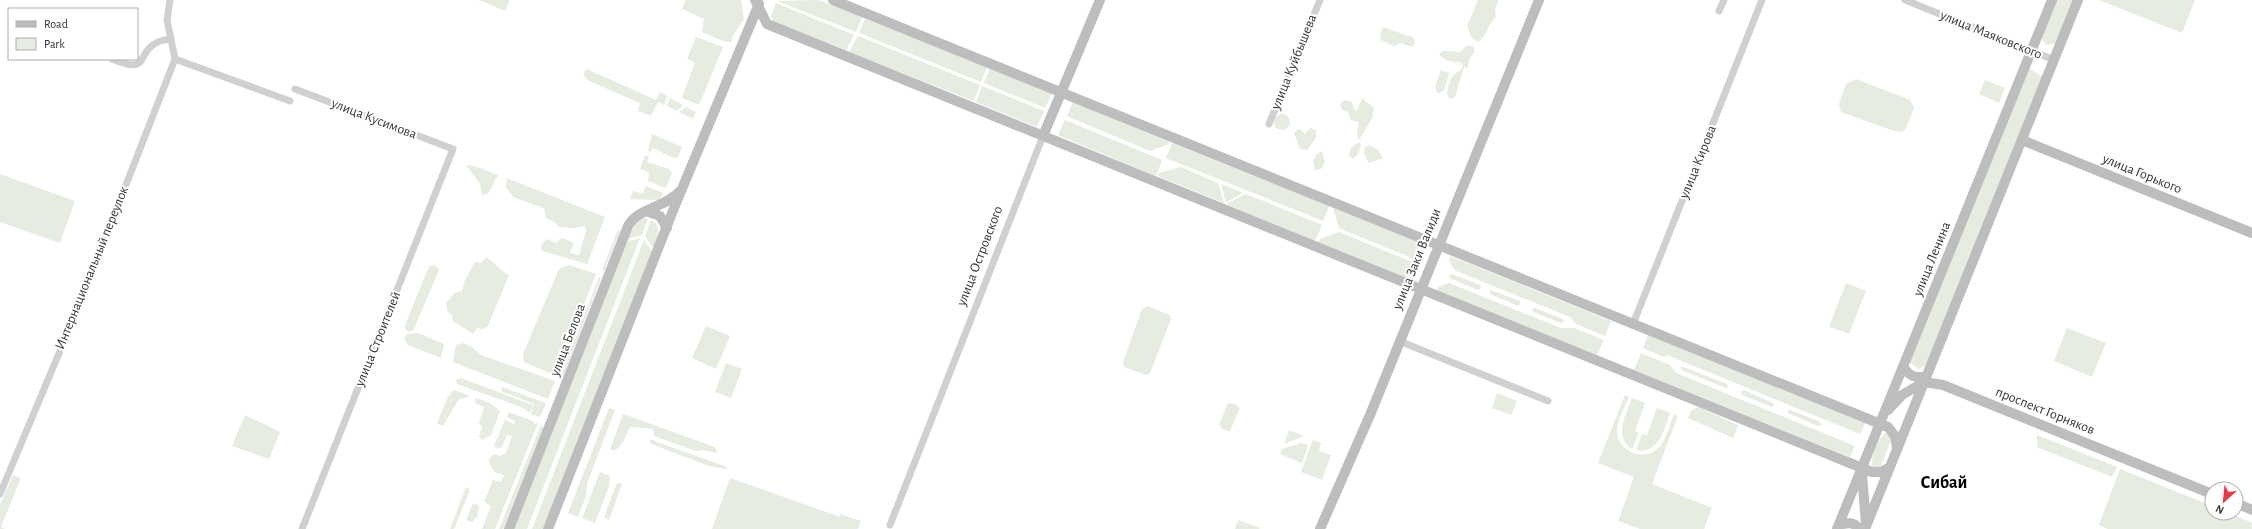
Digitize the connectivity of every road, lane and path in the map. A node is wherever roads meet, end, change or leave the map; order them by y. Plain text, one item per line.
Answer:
1 (170, 0) edge
2 (833, 0) edge
3 (1100, 0) edge
4 (1320, 0) edge
5 (1539, 0) edge
6 (1724, 0) edge
7 (1762, 0) edge
8 (1905, 0) edge
9 (2052, 0) edge
10 (2078, 0) edge
11 (757, 3) edge
12 (1719, 11) dead end
13 (767, 24) junction
14 (747, 29) junction
15 (171, 39) junction
16 (2031, 51) junction
17 (175, 59) junction
18 (115, 60) edge
19 (2054, 60) junction
20 (295, 89) dead end
21 (1062, 93) junction
22 (290, 101) dead end
23 (1269, 124) dead end
24 (1043, 136) junction
25 (2022, 140) junction
26 (453, 149) joint
27 (683, 187) junction
28 (674, 208) junction
29 (646, 211) junction
30 (660, 216) junction
31 (667, 228) junction
32 (2252, 233) edge
33 (1438, 245) junction
34 (1420, 289) junction
35 (1632, 324) junction
36 (1399, 341) junction
37 (1903, 367) junction
38 (1925, 379) junction
39 (1548, 401) dead end
40 (1880, 424) junction
41 (1897, 448) junction
42 (1890, 467) junction
43 (1862, 468) junction
44 (2204, 491) edge
45 (0, 494) edge
46 (890, 525) dead end
47 (1838, 527) edge
48 (1864, 528) edge
49 (302, 529) edge
50 (509, 529) edge
51 (548, 529) edge
52 (1320, 529) edge

1 - 15 street
2 - 21 main road
3 - 21 main road, улица Островского
4 - 23 street, улица Куйбышева
5 - 33 main road, улица Заки Валиди
6 - 12 street
7 - 35 street, улица Кирова
8 - 16 street, улица Маяковского
9 - 16 main road, улица Ленина
10 - 19 main road
11 - 13 main road
11 - 14 main road, улица Белова
13 - 14 main road
13 - 24 main road
14 - 27 main road, улица Белова
15 - 17 street
15 - 18 street
16 - 19 street, улица Маяковского
16 - 37 main road, улица Ленина
17 - 22 street
17 - 45 street, Интернациональный переулок
19 - 25 main road
20 - 26 street, улица Кусимова
21 - 24 main road, улица Островского
21 - 33 main road
24 - 34 main road
24 - 46 street, улица Островского
25 - 32 main road, улица Горького
25 - 38 main road
26 - 49 street, улица Строителей
27 - 28 main road, улица Белова
27 - 29 main road, улица Белова
28 - 30 main road
28 - 31 main road, улица Белова
29 - 30 main road
29 - 50 main road, улица Белова
30 - 31 main road
31 - 51 main road, улица Белова
33 - 34 main road, улица Заки Валиди
33 - 35 main road
34 - 36 main road, улица Заки Валиди
34 - 43 main road
35 - 40 main road
36 - 39 street
36 - 52 main road, улица Заки Валиди
37 - 38 main road, проспект Горняков
37 - 40 main road, улица Ленина
38 - 40 main road
38 - 41 main road
38 - 44 main road, проспект Горняков
40 - 41 main road
40 - 43 main road, улица Ленина
41 - 42 main road
42 - 43 main road
42 - 48 main road
43 - 47 main road, улица Ленина
43 - 48 main road
47 - 48 main road

